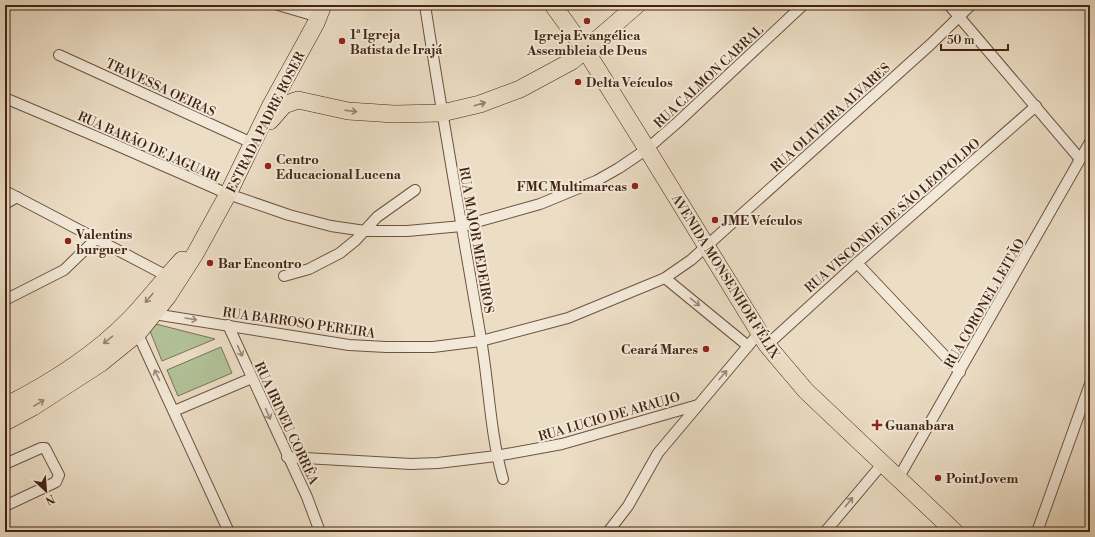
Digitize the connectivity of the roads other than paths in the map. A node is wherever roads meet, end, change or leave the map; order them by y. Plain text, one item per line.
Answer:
1 (278, 5) edge
2 (425, 5) edge
3 (553, 5) edge
4 (637, 5) edge
5 (803, 5) edge
6 (949, 5) edge
7 (971, 5) edge
8 (320, 15) edge
9 (960, 17) junction
10 (571, 30) junction
11 (607, 32) junction
12 (586, 51) junction
13 (59, 55) dead end
14 (599, 72) junction
15 (5, 98) edge
16 (313, 102) junction
17 (1036, 106) junction
18 (442, 113) junction
19 (252, 142) junction
20 (1090, 142) edge
21 (647, 149) junction
22 (1080, 159) junction
23 (5, 190) edge
24 (415, 190) dead end
25 (228, 194) junction
26 (16, 197) junction
27 (5, 204) edge
28 (462, 226) junction
29 (365, 231) junction
30 (203, 237) junction
31 (97, 238) junction
32 (706, 248) junction
33 (857, 263) junction
34 (167, 276) junction
35 (284, 276) dead end
36 (665, 278) junction
37 (5, 300) edge
38 (154, 314) junction
39 (228, 325) junction
40 (134, 326) junction
41 (482, 341) junction
42 (758, 342) junction
43 (960, 372) junction
44 (252, 378) junction
45 (1090, 384) edge
46 (698, 404) junction
47 (5, 406) edge
48 (174, 411) junction
49 (5, 422) edge
50 (496, 456) junction
51 (287, 457) junction
52 (882, 463) junction
53 (5, 464) edge
54 (899, 477) junction
55 (503, 479) dead end
56 (5, 506) edge
57 (229, 532) edge
58 (320, 532) edge
59 (608, 532) edge
60 (825, 532) edge
61 (955, 532) edge
62 (1037, 532) edge

1 - 8 street
2 - 18 street, RUA MAJOR MEDEIROS
3 - 10 main road, AVENIDA MONSENHOR FÉLIX
4 - 11 main road
5 - 21 street, RUA CALMON CABRAL
6 - 9 street
7 - 9 street, RUA OLIVEIRA ALVARES
8 - 16 main road
8 - 19 main road, ESTRADA PADRE ROSER
9 - 17 street
9 - 32 street, RUA OLIVEIRA ALVARES
10 - 11 main road
10 - 12 main road, AVENIDA MONSENHOR FÉLIX
11 - 12 main road
11 - 14 main road
12 - 14 main road, AVENIDA MONSENHOR FÉLIX
18 -> 12 main road
13 - 19 street, TRAVESSA OEIRAS
14 - 21 main road, AVENIDA MONSENHOR FÉLIX
15 - 25 street, RUA BARÃO DE JAGUARI
16 -> 18 main road
16 - 19 main road
17 - 22 street
17 - 33 street, RUA VISCONDE DE SÃO LEOPOLDO
18 - 28 street, RUA MAJOR MEDEIROS
19 - 25 main road, ESTRADA PADRE ROSER
20 - 22 street, RUA CORONEL LEITÃO
21 - 28 street, RUA BARÃO DE JAGUARI
21 - 32 main road, AVENIDA MONSENHOR FÉLIX
22 - 43 street, RUA CORONEL LEITÃO
23 - 26 street
24 - 29 street
25 - 29 street, RUA BARÃO DE JAGUARI
25 - 30 main road, ESTRADA PADRE ROSER
26 - 27 street
26 - 31 street
28 - 29 street, RUA BARÃO DE JAGUARI
28 - 41 street, RUA MAJOR MEDEIROS
29 - 35 street
30 - 34 main road, ESTRADA PADRE ROSER
30 - 38 main road, ESTRADA PADRE ROSER
31 - 34 street
31 - 37 street
32 - 36 street, RUA BARROSO PEREIRA
32 - 42 main road, AVENIDA MONSENHOR FÉLIX
33 - 42 street, RUA VISCONDE DE SÃO LEOPOLDO
33 - 43 street
34 -> 40 main road, ESTRADA PADRE ROSER
36 - 41 street, RUA BARROSO PEREIRA
36 -> 42 street
38 -> 39 street, RUA BARROSO PEREIRA
38 - 40 main road, ESTRADA PADRE ROSER
39 - 41 street, RUA BARROSO PEREIRA
39 -> 44 street, RUA IRINEU CORRÊA
40 -> 47 main road, ESTRADA PADRE ROSER
48 -> 40 street
49 -> 40 main road, ESTRADA PADRE ROSER
41 - 50 street, RUA MAJOR MEDEIROS
46 -> 42 street, RUA VISCONDE DE SÃO LEOPOLDO
42 - 52 main road, AVENIDA MONSENHOR FÉLIX
43 - 54 street, RUA CORONEL LEITÃO
44 - 48 street
44 -> 51 street, RUA IRINEU CORRÊA
45 - 62 street
46 - 50 street, RUA LUCIO DE ARAUJO
46 - 59 street, RUA VISCONDE DE SÃO LEOPOLDO
48 - 57 street
50 - 51 street, RUA LUCIO DE ARAUJO
50 - 55 street, RUA MAJOR MEDEIROS
51 - 58 street, RUA IRINEU CORRÊA
52 - 54 main road, AVENIDA MONSENHOR FÉLIX
60 -> 52 street
53 - 56 street
54 - 61 main road, AVENIDA MONSENHOR FÉLIX

